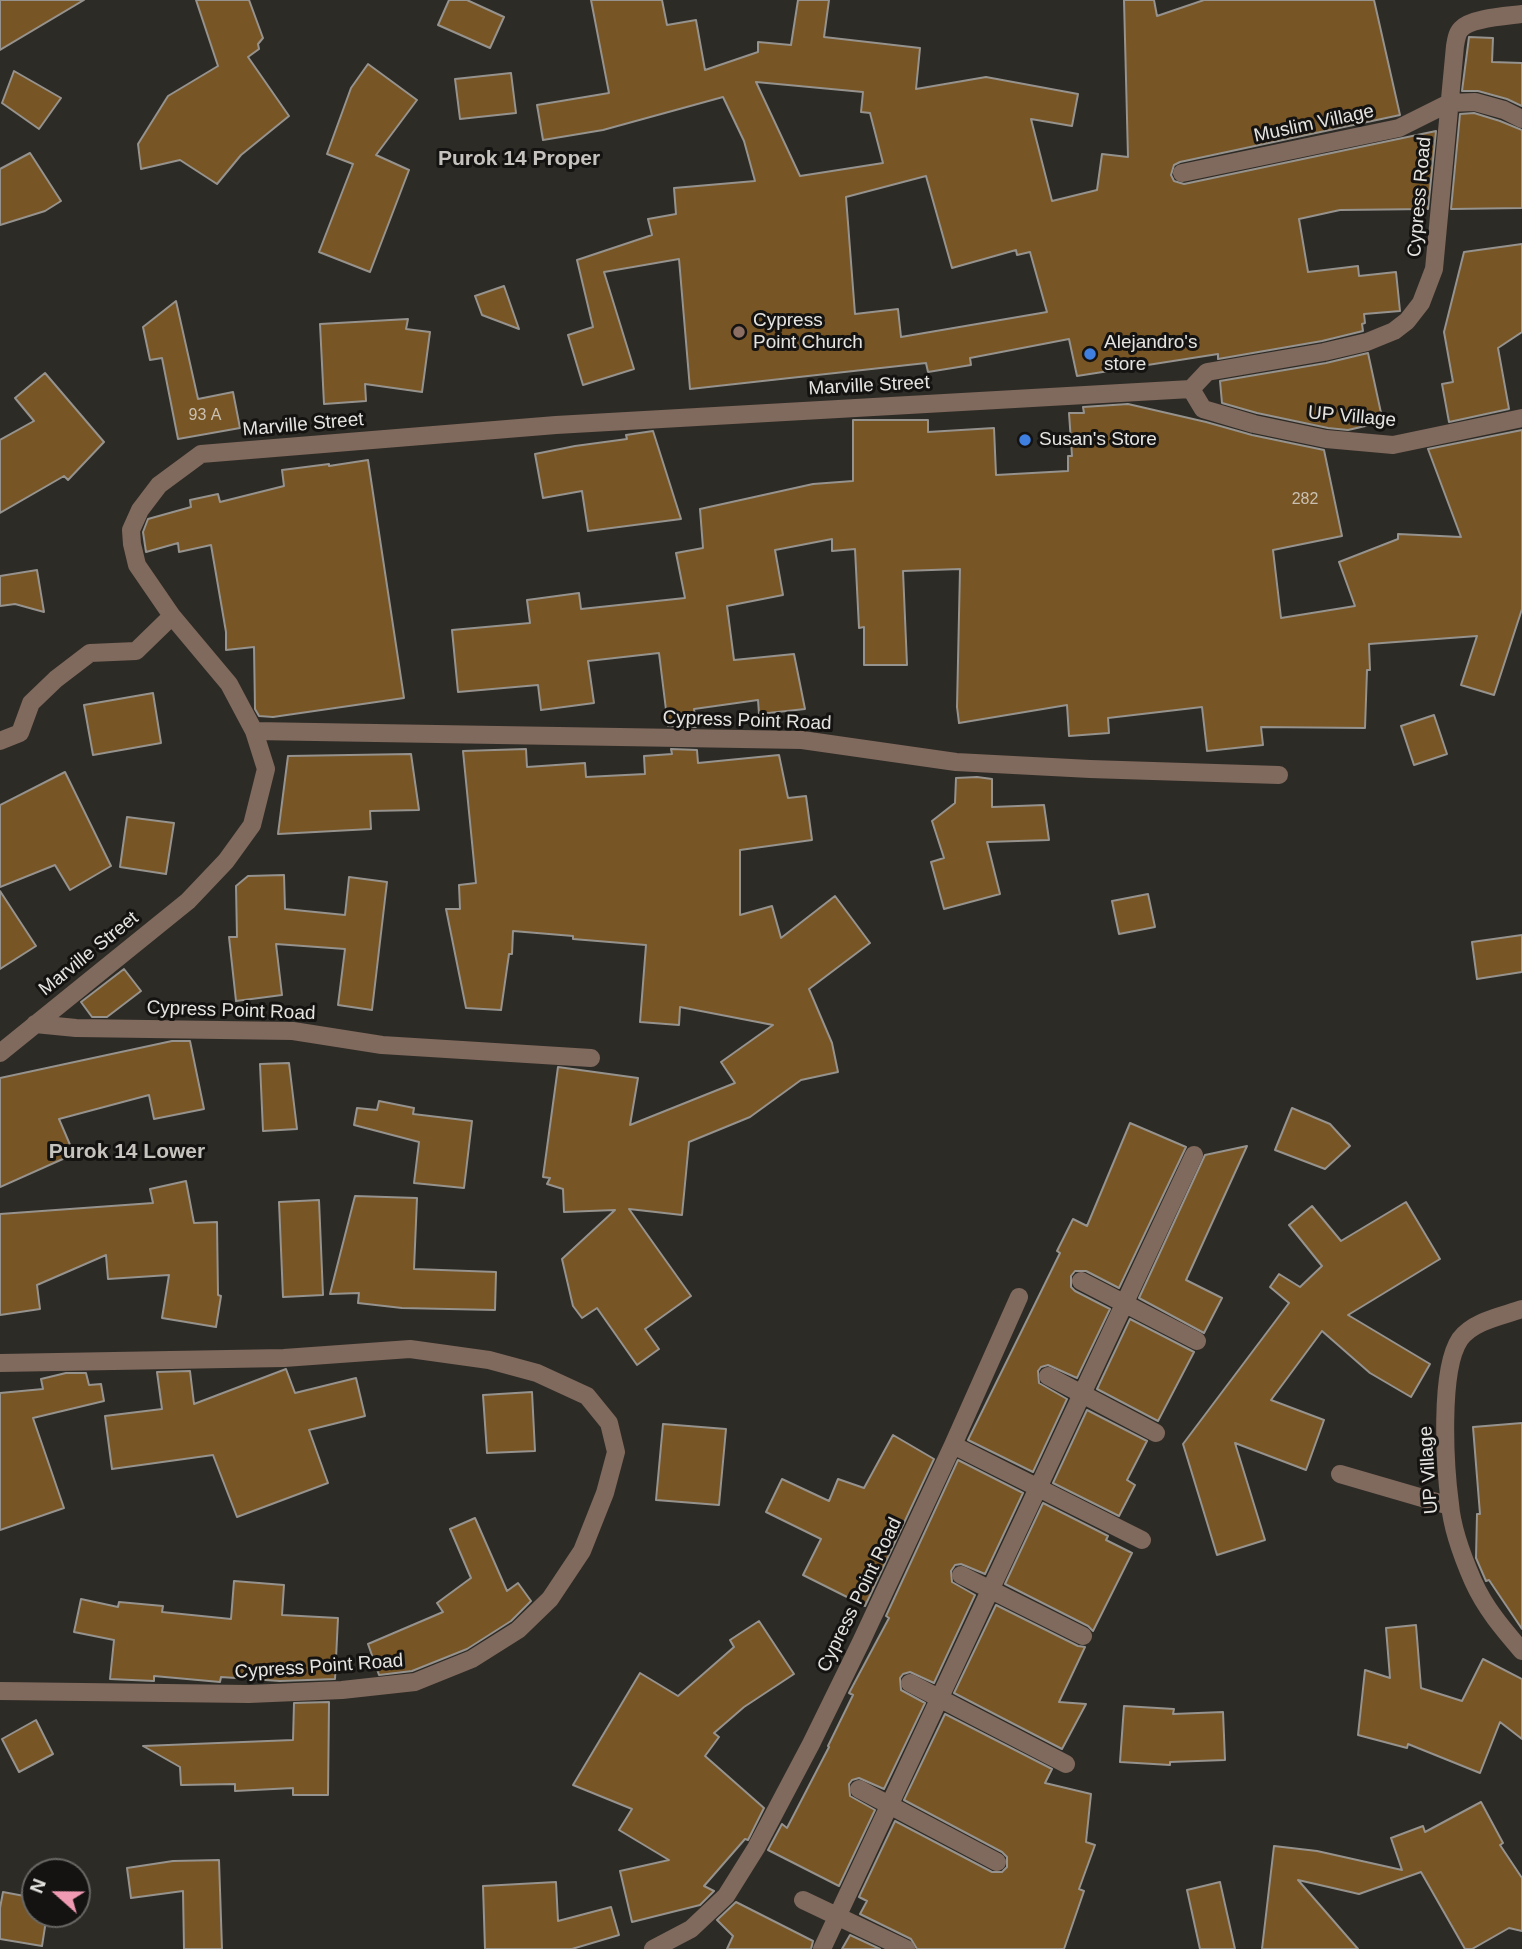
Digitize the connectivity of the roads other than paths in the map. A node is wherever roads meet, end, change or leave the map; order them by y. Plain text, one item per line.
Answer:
1 (1522, 14) edge
2 (1450, 103) junction
3 (1522, 119) edge
4 (1182, 173) dead end
5 (1191, 389) junction
6 (1522, 418) edge
7 (172, 616) junction
8 (254, 731) junction
9 (0, 741) edge
10 (1279, 775) dead end
11 (36, 1024) junction
12 (0, 1053) edge
13 (592, 1058) dead end
14 (1194, 1155) dead end
15 (1081, 1280) dead end
16 (1019, 1297) dead end
17 (1125, 1304) junction
18 (1522, 1309) edge
19 (1197, 1341) dead end
20 (0, 1363) edge
21 (1048, 1376) dead end
22 (1083, 1394) junction
23 (1156, 1433) dead end
24 (953, 1445) junction
25 (1340, 1474) dead end
26 (1039, 1488) junction
27 (1450, 1506) junction
28 (1142, 1540) dead end
29 (961, 1575) dead end
30 (991, 1590) junction
31 (1083, 1636) dead end
32 (1522, 1651) edge
33 (910, 1683) dead end
34 (0, 1691) edge
35 (940, 1698) junction
36 (1066, 1764) dead end
37 (859, 1789) dead end
38 (889, 1805) junction
39 (998, 1862) dead end
40 (803, 1900) dead end
41 (837, 1916) junction
42 (653, 1949) edge
43 (822, 1949) edge
44 (906, 1949) edge

1 - 2 street, Cypress Road
2 - 3 street
2 - 4 street, Muslim Village
2 - 5 street, Cypress Road
5 - 6 street, UP Village
5 - 7 street, Marville Street
7 - 8 street, Marville Street
7 - 9 street
8 - 10 street, Cypress Point Road
8 - 11 street, Marville Street
11 - 12 street, Marville Street
11 - 13 street, Cypress Point Road
14 - 17 street
15 - 17 street
16 - 24 street, Cypress Point Road
17 - 19 street
17 - 22 street
18 - 27 street, UP Village
20 - 34 street, Cypress Point Road
21 - 22 street
22 - 23 street
22 - 26 street
24 - 26 street
24 - 42 street, Cypress Point Road
25 - 27 street
26 - 28 street
26 - 30 street
27 - 32 street, UP Village
29 - 30 street
30 - 31 street
30 - 35 street
33 - 35 street
35 - 36 street
35 - 38 street
37 - 38 street
38 - 39 street
38 - 41 street
40 - 41 street
41 - 43 street
41 - 44 street

